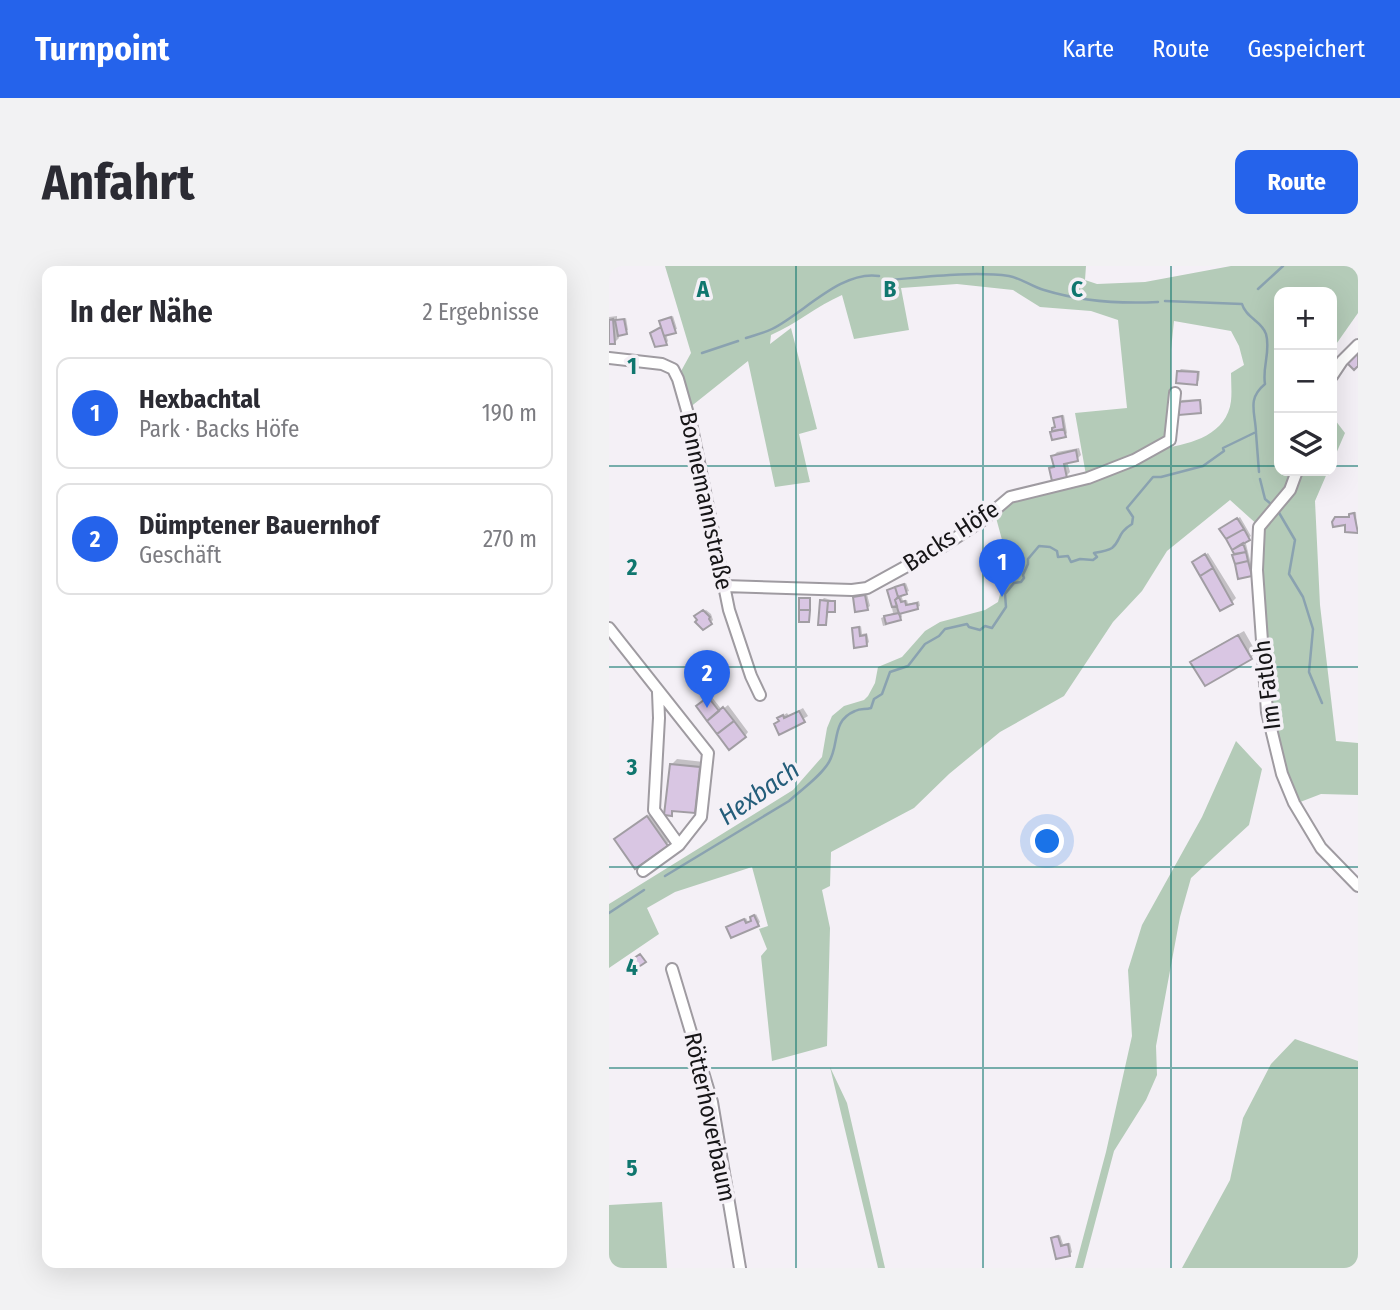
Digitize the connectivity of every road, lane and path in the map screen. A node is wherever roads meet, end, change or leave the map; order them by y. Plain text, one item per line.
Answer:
1 (1358, 345) edge
2 (609, 358) edge
3 (1337, 368) edge
4 (1175, 393) dead end
5 (1295, 476) edge
6 (724, 586) junction
7 (609, 628) edge
8 (658, 692) junction
9 (760, 695) dead end
10 (679, 845) junction
11 (642, 871) dead end
12 (1358, 886) edge
13 (672, 969) dead end
14 (740, 1268) edge

1 - 3 street
2 - 6 street, Bonnemannstraße
4 - 6 street, Backs Höfe
5 - 12 street, Im Fatloh
6 - 9 street, Bonnemannstraße
7 - 8 street
8 - 10 street
8 - 10 street
10 - 11 street
13 - 14 street, Rötterhoverbaum

